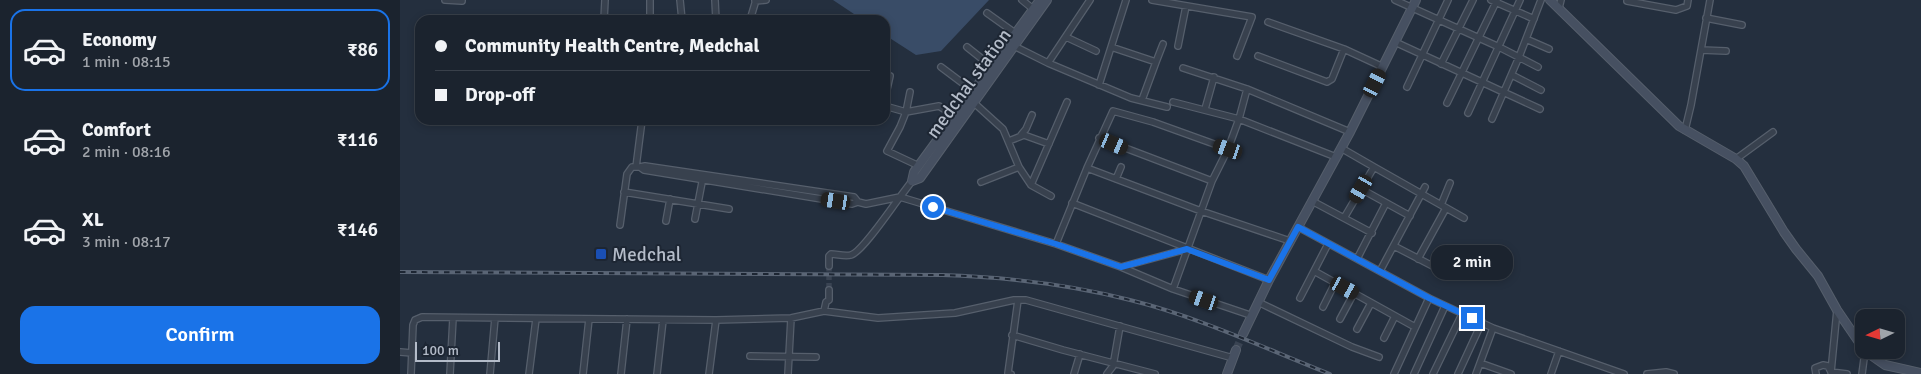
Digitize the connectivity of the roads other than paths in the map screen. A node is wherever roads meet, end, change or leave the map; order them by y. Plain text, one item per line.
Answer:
1 (445, 0) edge
2 (605, 0) edge
3 (650, 0) edge
4 (680, 0) edge
5 (715, 0) edge
6 (756, 0) edge
7 (766, 0) edge
8 (1022, 0) edge
9 (1040, 0) edge
10 (1047, 0) edge
11 (1090, 0) edge
12 (1126, 0) edge
13 (1152, 0) edge
14 (1206, 0) edge
15 (1395, 0) edge
16 (1448, 0) edge
17 (1473, 0) edge
18 (1520, 0) edge
19 (1541, 0) edge
20 (1550, 0) edge
21 (1688, 0) edge
22 (1710, 0) edge
23 (462, 1) dead end
24 (1494, 1) edge
25 (1627, 1) edge
26 (1414, 4) edge
27 (1560, 4) edge
28 (1186, 6) junction
29 (1033, 9) junction
30 (1206, 9) junction
31 (1515, 12) junction
32 (987, 13) dead end
33 (604, 15) edge
34 (650, 15) edge
35 (682, 15) edge
36 (716, 15) edge
37 (752, 15) edge
38 (1706, 18) junction
39 (1534, 19) junction
40 (1439, 21) junction
41 (1268, 22) dead end
42 (1742, 25) dead end
43 (1458, 29) junction
44 (1015, 33) junction
45 (1066, 37) junction
46 (1478, 38) junction
47 (1526, 39) junction
48 (1395, 42) junction
49 (1007, 43) junction
50 (1163, 44) dead end
51 (1178, 46) dead end
52 (967, 47) dead end
53 (1015, 47) junction
54 (1111, 47) junction
55 (1499, 47) junction
56 (1344, 49) junction
57 (1549, 49) dead end
58 (1701, 50) junction
59 (1096, 51) dead end
60 (1726, 51) dead end
61 (1237, 56) dead end
62 (1258, 56) dead end
63 (1422, 56) junction
64 (1519, 57) junction
65 (1156, 62) junction
66 (1048, 63) junction
67 (1441, 64) junction
68 (990, 66) junction
69 (1383, 67) junction
70 (1538, 67) dead end
71 (941, 68) dead end
72 (1183, 68) dead end
73 (1462, 74) junction
74 (1512, 76) junction
75 (1214, 77) junction
76 (1482, 82) junction
77 (1099, 85) junction
78 (1406, 87) dead end
79 (1248, 89) junction
80 (1541, 90) dead end
81 (910, 92) dead end
82 (1504, 92) junction
83 (971, 97) junction
84 (1142, 100) junction
85 (1067, 102) dead end
86 (1173, 102) dead end
87 (1448, 103) dead end
88 (890, 107) edge
89 (1167, 107) dead end
90 (1205, 109) junction
91 (1540, 109) dead end
92 (906, 112) junction
93 (1468, 113) dead end
94 (1032, 115) dead end
95 (955, 116) junction
96 (1239, 119) junction
97 (1492, 119) dead end
98 (642, 125) edge
99 (1685, 130) junction
100 (1350, 132) junction
101 (1773, 132) dead end
102 (1021, 135) junction
103 (1099, 138) junction
104 (1009, 141) junction
105 (1049, 144) junction
106 (1341, 148) junction
107 (1228, 149) junction
108 (1336, 158) junction
109 (1736, 159) junction
110 (919, 166) junction
111 (638, 167) junction
112 (1019, 167) junction
113 (1121, 167) dead end
114 (1374, 167) junction
115 (1087, 168) junction
116 (703, 177) junction
117 (1116, 179) junction
118 (912, 181) junction
119 (1212, 181) junction
120 (981, 182) dead end
121 (1450, 183) dead end
122 (1031, 185) junction
123 (1425, 187) dead end
124 (1361, 189) junction
125 (624, 192) junction
126 (1421, 194) junction
127 (900, 196) junction
128 (1052, 196) dead end
129 (670, 200) junction
130 (1312, 201) junction
131 (1072, 203) junction
132 (1386, 203) junction
133 (697, 204) junction
134 (1443, 206) junction
135 (729, 208) dead end
136 (1201, 211) junction
137 (1410, 216) junction
138 (1344, 218) junction
139 (1464, 218) dead end
140 (695, 219) dead end
141 (666, 221) dead end
142 (620, 225) dead end
143 (1298, 227) junction
144 (1372, 233) junction
145 (1290, 241) junction
146 (1056, 244) junction
147 (1328, 244) junction
148 (1394, 246) junction
149 (1187, 249) junction
150 (1418, 258) junction
151 (1357, 259) junction
152 (829, 266) dead end
153 (1121, 267) junction
154 (1314, 271) junction
155 (1380, 271) junction
156 (1448, 274) dead end
157 (1269, 280) junction
158 (1335, 283) junction
159 (1173, 289) junction
160 (829, 290) tunnel mouth
161 (1354, 293) junction
162 (1300, 298) dead end
163 (1429, 298) junction
164 (829, 300) junction
165 (1018, 300) junction
166 (1258, 302) junction
167 (1370, 302) junction
168 (1445, 306) junction
169 (1324, 307) dead end
170 (1837, 310) junction
171 (824, 311) junction
172 (833, 312) junction
173 (1462, 314) junction
174 (1250, 316) junction
175 (1395, 316) junction
176 (453, 318) junction
177 (494, 318) junction
178 (791, 318) junction
179 (536, 319) junction
180 (589, 319) junction
181 (1340, 319) dead end
182 (627, 320) junction
183 (663, 320) junction
184 (716, 320) junction
185 (1482, 322) junction
186 (1120, 326) junction
187 (1416, 326) junction
188 (1493, 328) junction
189 (1357, 329) dead end
190 (1243, 334) tunnel mouth
191 (1012, 335) junction
192 (1855, 336) edge
193 (1384, 338) dead end
194 (1236, 350) tunnel mouth
195 (1559, 351) junction
196 (400, 352) edge
197 (412, 353) junction
198 (1080, 354) junction
199 (750, 356) dead end
200 (788, 356) junction
201 (816, 357) dead end
202 (1379, 357) dead end
203 (1233, 358) junction
204 (1864, 359) edge
205 (1876, 359) edge
206 (1113, 363) junction
207 (1480, 363) junction
208 (1896, 371) edge
209 (1831, 372) junction
210 (1622, 373) edge
211 (1921, 373) edge
212 (411, 374) edge
213 (450, 374) edge
214 (490, 374) edge
215 (529, 374) edge
216 (583, 374) edge
217 (621, 374) edge
218 (657, 374) edge
219 (709, 374) edge
220 (788, 374) edge
221 (1010, 374) edge
222 (1074, 374) edge
223 (1107, 374) edge
224 (1156, 374) edge
225 (1227, 374) edge
226 (1394, 374) edge
227 (1414, 374) edge
228 (1433, 374) edge
229 (1458, 374) edge
230 (1476, 374) edge
231 (1512, 374) edge
232 (1551, 374) edge
233 (1647, 374) edge
234 (1674, 374) edge
235 (1816, 374) edge
236 (1847, 374) edge
237 (1862, 374) edge

1 - 23 street
2 - 33 street
3 - 34 street
4 - 35 street
5 - 36 street
6 - 7 street
6 - 37 street
8 - 29 street
9 - 29 street
10 - 53 street, medchal station
11 - 45 street
12 - 54 street
13 - 28 street
14 - 30 street
15 - 26 street
16 - 40 street
17 - 43 street
18 - 31 street
19 - 39 street
20 - 27 street
21 - 25 street
22 - 38 street
24 - 31 street
24 - 46 street
26 - 40 street
26 - 48 street
27 - 99 street
28 - 30 street
28 - 51 street
29 - 44 street
30 - 61 street
31 - 39 street
31 - 55 street
32 - 44 street
38 - 42 street
38 - 58 street
39 - 47 street
40 - 43 street
40 - 63 street
41 - 56 street
43 - 46 street
43 - 67 street
44 - 49 street
45 - 59 street
45 - 66 street
46 - 55 street
46 - 73 street
47 - 57 street
47 - 64 street
48 - 63 street
48 - 69 street
49 - 53 street
49 - 68 street
50 - 65 street
52 - 68 street
53 - 66 street
53 - 83 street, medchal station
54 - 65 street
54 - 77 street
55 - 64 street
55 - 76 street
56 - 62 street
56 - 69 street
58 - 60 street
58 - 99 street
63 - 67 street
63 - 78 street
64 - 70 street
64 - 74 street
65 - 84 street
66 - 77 street
67 - 73 street
68 - 83 street
69 - 100 street
71 - 83 street
72 - 75 street
73 - 76 street
73 - 87 street
74 - 80 street
74 - 82 street
75 - 79 street
75 - 90 street
76 - 82 street
76 - 93 street
77 - 84 street
79 - 96 street
79 - 100 street
81 - 92 street
82 - 91 street
82 - 97 street
83 - 95 street
83 - 104 street
83 - 118 street, medchal station
84 - 89 street
85 - 105 street
86 - 90 street
88 - 92 street
90 - 96 street
92 - 95 street
92 - 110 street
94 - 102 street
95 - 110 street
96 - 107 street
96 - 108 street
98 - 111 street
99 - 109 street
100 - 106 street
101 - 109 street
102 - 104 street
102 - 105 street
103 - 107 street
103 - 115 street
103 - 119 street
104 - 112 street
105 - 122 street
106 - 108 street
106 - 114 street
107 - 119 street
108 - 130 street
109 - 170 street
110 - 118 street
111 - 116 street
111 - 125 street
112 - 120 street
112 - 122 street
113 - 117 street
114 - 124 street
114 - 126 street
115 - 117 street
115 - 131 street
116 - 127 street
116 - 133 street
117 - 136 street
118 - 127 street
119 - 136 street
121 - 134 street
122 - 128 street
123 - 126 street
124 - 132 street
124 - 138 street
125 - 129 street
125 - 142 street
126 - 134 street
126 - 137 street
127 - 146 street
127 - 152 street
129 - 133 street
129 - 141 street
130 - 138 street
130 - 143 street
131 - 146 street
131 - 149 street
132 - 137 street
132 - 144 street
133 - 135 street
133 - 140 street
134 - 139 street
134 - 150 street
136 - 145 street
136 - 149 street
137 - 148 street
138 - 144 street
143 - 145 street
143 - 147 street
144 - 151 street
145 - 157 street
146 - 153 street
147 - 151 street
147 - 154 street
148 - 150 street
148 - 155 street
149 - 153 street
149 - 157 street
149 - 159 street
150 - 156 street
151 - 155 street
153 - 159 street
154 - 158 street
154 - 162 street
155 - 163 street
157 - 166 street
158 - 161 street
158 - 169 street
159 - 174 street
160 - 164 street
161 - 167 street
161 - 181 street
163 - 168 street
163 - 187 street
164 - 171 street
164 - 172 street
165 - 172 street
165 - 186 street
165 - 191 street
166 - 174 street
166 - 202 street
167 - 175 street
167 - 189 street
168 - 173 street
168 - 227 street
170 - 192 street
170 - 209 street
171 - 172 street
171 - 178 street
173 - 185 street
173 - 228 street
174 - 190 street
175 - 187 street
175 - 193 street
176 - 177 street
176 - 197 street
176 - 213 street
177 - 179 street
177 - 214 street
178 - 184 street
178 - 200 street
179 - 180 street
179 - 215 street
180 - 182 street
180 - 216 street
182 - 183 street
182 - 217 street
183 - 184 street
183 - 218 street
184 - 219 street
185 - 188 street
185 - 229 street
186 - 203 street
186 - 206 street
187 - 226 street
188 - 195 street
188 - 207 street
191 - 198 street
191 - 221 street
194 - 203 street
195 - 210 street
195 - 232 street
196 - 197 street
197 - 212 street
198 - 206 street
198 - 222 street
199 - 200 street
200 - 201 street
200 - 220 street
203 - 225 street
204 - 237 street
205 - 208 street
206 - 223 street
206 - 224 street
207 - 230 street
207 - 231 street
208 - 211 street
209 - 235 street
209 - 236 street
233 - 234 street

